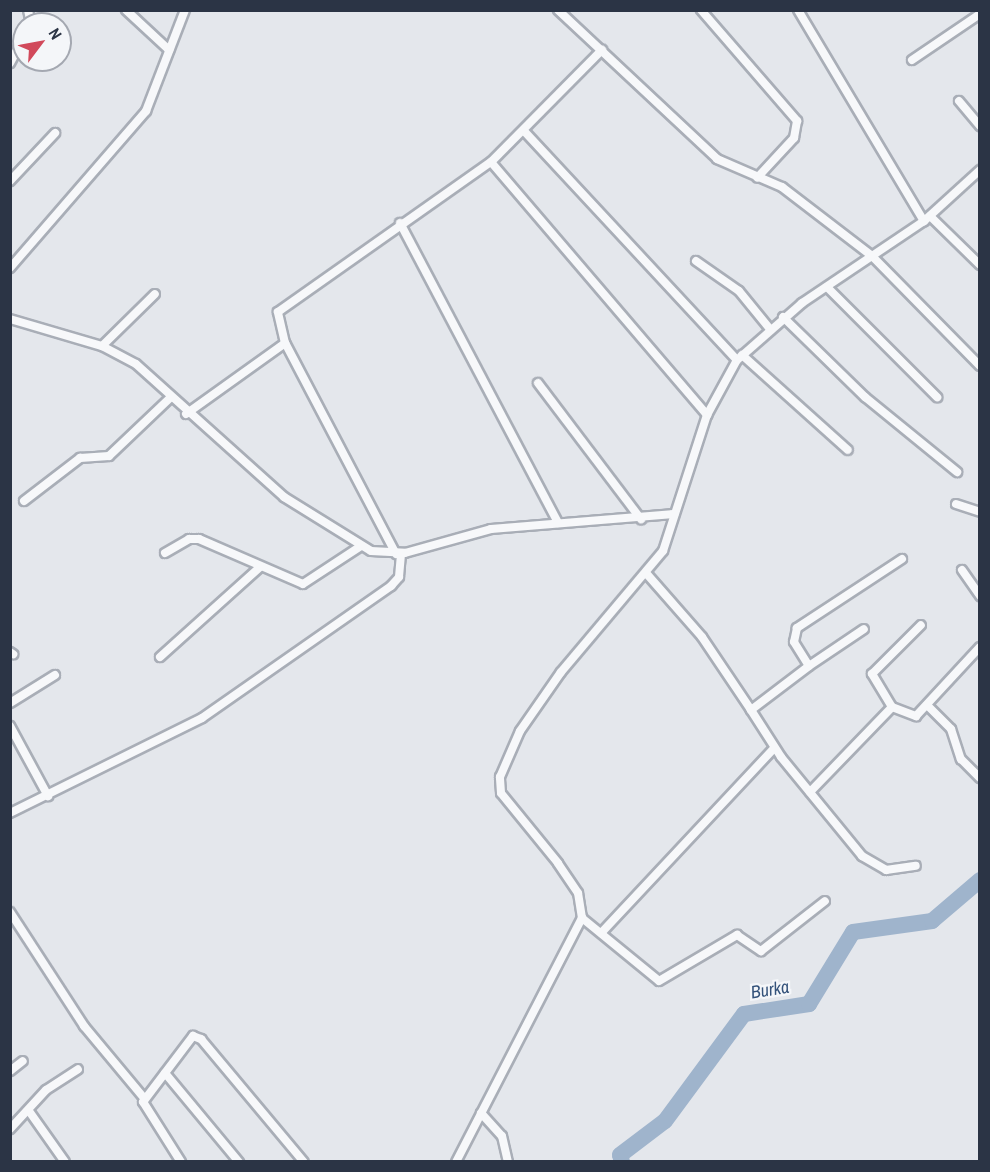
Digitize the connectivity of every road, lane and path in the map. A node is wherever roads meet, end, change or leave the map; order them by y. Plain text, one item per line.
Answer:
1 (126, 10) edge
2 (185, 10) edge
3 (558, 10) edge
4 (701, 10) edge
5 (798, 10) edge
6 (980, 14) edge
7 (169, 50) junction
8 (602, 50) junction
9 (912, 60) dead end
10 (959, 101) dead end
11 (980, 126) edge
12 (525, 132) junction
13 (55, 133) dead end
14 (491, 162) junction
15 (980, 170) edge
16 (757, 178) junction
17 (10, 182) edge
18 (927, 218) junction
19 (400, 223) junction
20 (872, 256) junction
21 (696, 261) dead end
22 (980, 265) edge
23 (10, 268) edge
24 (827, 286) junction
25 (156, 294) dead end
26 (783, 317) junction
27 (10, 319) edge
28 (770, 329) junction
29 (285, 343) junction
30 (102, 346) junction
31 (740, 357) junction
32 (980, 366) edge
33 (538, 383) dead end
34 (937, 397) dead end
35 (170, 398) junction
36 (186, 414) junction
37 (707, 415) junction
38 (848, 450) dead end
39 (957, 472) dead end
40 (24, 501) dead end
41 (956, 504) dead end
42 (980, 512) edge
43 (674, 513) junction
44 (641, 519) junction
45 (558, 524) junction
46 (361, 546) junction
47 (165, 553) dead end
48 (398, 554) junction
49 (902, 559) dead end
50 (260, 567) junction
51 (962, 570) dead end
52 (646, 573) junction
53 (980, 596) edge
54 (921, 625) dead end
55 (864, 629) dead end
56 (980, 647) edge
57 (160, 657) dead end
58 (809, 666) junction
59 (55, 675) dead end
60 (10, 703) edge
61 (927, 705) junction
62 (892, 707) junction
63 (751, 710) junction
64 (10, 726) edge
65 (774, 748) junction
66 (980, 778) edge
67 (810, 792) junction
68 (48, 796) junction
69 (10, 813) edge
70 (916, 866) dead end
71 (825, 901) dead end
72 (10, 912) edge
73 (582, 918) junction
74 (603, 931) junction
75 (23, 1061) dead end
76 (78, 1069) dead end
77 (10, 1071) edge
78 (165, 1073) junction
79 (144, 1098) junction
80 (29, 1111) junction
81 (481, 1113) junction
82 (10, 1129) edge
83 (65, 1161) edge
84 (181, 1161) edge
85 (239, 1161) edge
86 (304, 1161) edge
87 (456, 1161) edge
88 (508, 1161) edge

1 - 7 street
2 - 7 street
3 - 8 street
4 - 16 street
5 - 18 street
6 - 9 street
7 - 23 street
8 - 12 street
8 - 16 street
10 - 11 street
12 - 14 street
12 - 31 street
13 - 17 street
14 - 19 street
14 - 37 street
15 - 18 street
16 - 20 street
18 - 20 street
18 - 22 street
19 - 29 street
19 - 45 street
20 - 24 street
20 - 32 street
21 - 28 street
24 - 26 street
24 - 34 street
25 - 30 street
26 - 28 street
26 - 39 street
27 - 30 street
28 - 31 street
29 - 36 street
29 - 48 street
30 - 35 street
31 - 37 street
31 - 38 street
33 - 44 street
35 - 36 street
35 - 40 street
36 - 46 street
37 - 43 street
41 - 42 street
43 - 44 street
43 - 52 street
44 - 45 street
45 - 48 street
46 - 48 street
46 - 50 street
47 - 50 street
48 - 68 street
49 - 58 street
50 - 57 street
51 - 53 street
52 - 63 street
52 - 73 street
54 - 62 street
55 - 58 street
56 - 61 street
58 - 63 street
59 - 60 street
61 - 62 street
61 - 66 street
62 - 67 street
63 - 65 street
64 - 68 street
65 - 67 street
65 - 74 street
67 - 70 street
68 - 69 street
71 - 74 street
72 - 79 street
73 - 74 street
73 - 81 street
75 - 77 street
76 - 80 street
78 - 79 street
78 - 85 street
78 - 86 street
79 - 84 street
80 - 82 street
80 - 83 street
81 - 87 street
81 - 88 street

